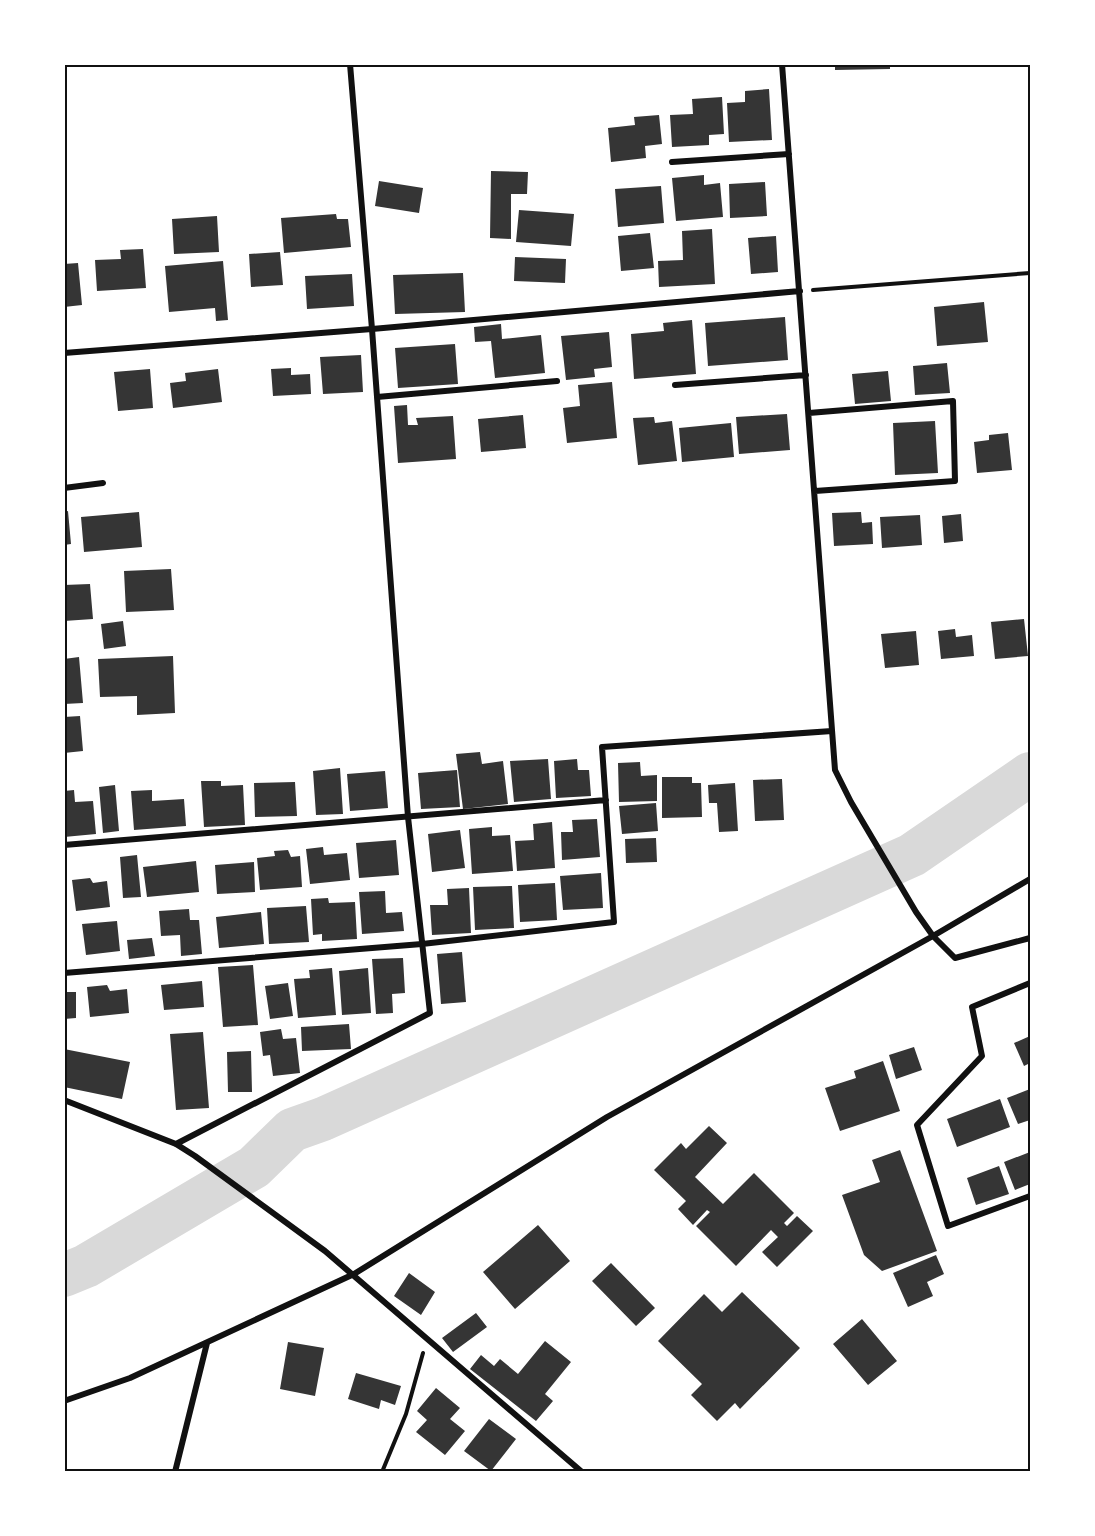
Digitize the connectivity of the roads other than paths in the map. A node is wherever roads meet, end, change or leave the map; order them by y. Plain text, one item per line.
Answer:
1 (350, 64) edge
2 (782, 64) edge
3 (789, 154) junction
4 (672, 162) dead end
5 (800, 291) junction
6 (372, 329) junction
7 (64, 353) edge
8 (806, 375) junction
9 (557, 381) dead end
10 (675, 385) dead end
11 (377, 397) junction
12 (809, 413) junction
13 (103, 483) dead end
14 (64, 488) edge
15 (815, 491) junction
16 (832, 732) junction
17 (606, 800) junction
18 (408, 817) junction
19 (64, 845) edge
20 (1030, 879) edge
21 (933, 936) junction
22 (1030, 938) edge
23 (422, 944) junction
24 (64, 973) edge
25 (1030, 983) edge
26 (64, 1101) edge
27 (176, 1144) junction
28 (1030, 1196) edge
29 (354, 1274) junction
30 (207, 1343) junction
31 (64, 1401) edge
32 (175, 1472) edge
33 (582, 1472) edge

1 - 6 street
2 - 3 street
3 - 4 street
3 - 5 street
5 - 6 street
5 - 8 street
6 - 7 street
6 - 11 street
8 - 10 street
8 - 12 street
9 - 11 street
11 - 18 street
12 - 15 street
12 - 15 street
13 - 14 street
15 - 16 street
16 - 17 street
16 - 21 street
17 - 18 street
17 - 23 street
18 - 19 street
18 - 23 street
20 - 21 street
21 - 22 street
21 - 29 street
23 - 24 street
23 - 27 street
25 - 28 street
26 - 27 street
27 - 29 street
29 - 30 street
29 - 33 street
30 - 31 street
30 - 32 street

